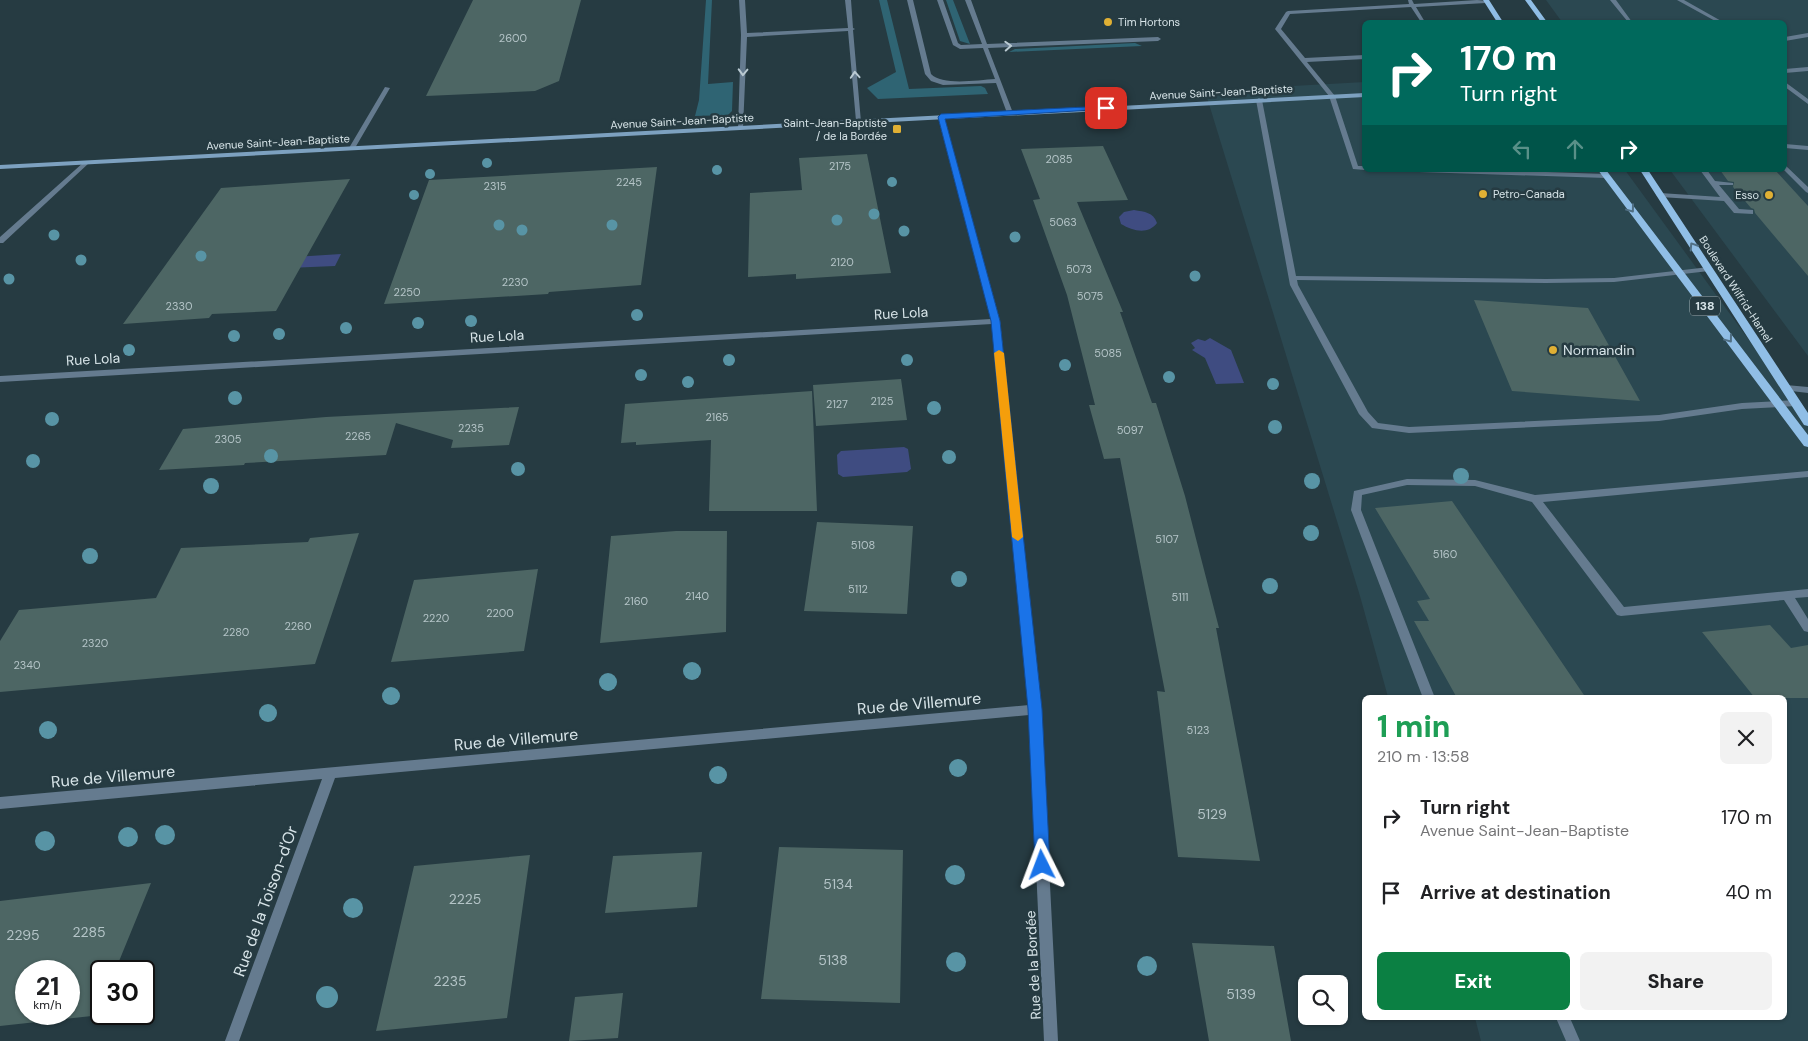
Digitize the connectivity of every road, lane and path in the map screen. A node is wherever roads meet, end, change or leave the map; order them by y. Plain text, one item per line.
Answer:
1 (742, 0) edge
2 (848, 0) edge
3 (910, 0) edge
4 (940, 0) edge
5 (968, 0) edge
6 (1410, 0) edge
7 (1528, 0) edge
8 (1613, 0) edge
9 (1680, 0) edge
10 (1486, 1) edge
11 (1414, 6) junction
12 (1422, 20) edge
13 (1499, 20) edge
14 (1543, 20) edge
15 (1628, 20) edge
16 (1716, 20) edge
17 (852, 29) junction
18 (1808, 35) edge
19 (744, 36) junction
20 (1158, 39) dead end
21 (1787, 39) edge
22 (986, 47) junction
23 (1362, 58) edge
24 (1302, 60) junction
25 (1808, 69) edge
26 (1787, 71) edge
27 (999, 81) junction
28 (1787, 86) edge
29 (387, 88) dead end
30 (1362, 95) edge
31 (1332, 96) junction
32 (1259, 100) junction
33 (1808, 102) edge
34 (1010, 113) junction
35 (941, 117) junction
36 (859, 121) junction
37 (740, 128) junction
38 (1787, 146) edge
39 (352, 148) junction
40 (1808, 148) edge
41 (86, 163) junction
42 (0, 167) edge
43 (1362, 168) edge
44 (1787, 169) edge
45 (1543, 172) edge
46 (1645, 172) edge
47 (1705, 172) edge
48 (1604, 173) edge
49 (1713, 183) junction
50 (1731, 184) dead end
51 (1791, 188) dead end
52 (1807, 190) edge
53 (1660, 195) junction
54 (1726, 199) junction
55 (1750, 212) dead end
56 (0, 241) edge
57 (1708, 269) junction
58 (1678, 272) junction
59 (1293, 278) junction
60 (996, 321) junction
61 (0, 378) edge
62 (1786, 388) junction
63 (1808, 390) edge
64 (1796, 403) junction
65 (1778, 404) junction
66 (1808, 422) edge
67 (1808, 443) edge
68 (1808, 474) edge
69 (1535, 499) junction
70 (1808, 593) edge
71 (1786, 595) junction
72 (1808, 628) edge
73 (1428, 695) edge
74 (1035, 709) junction
75 (331, 772) junction
76 (0, 803) edge
77 (1564, 1020) edge
78 (232, 1041) edge
79 (1051, 1041) edge
80 (1573, 1041) edge

1 - 19 street
2 - 17 street
3 - 27 street
4 - 22 street
5 - 22 street
6 - 11 street
7 - 14 main road
8 - 15 street
9 - 16 street
10 - 11 street
10 - 13 main road
11 - 12 street
11 - 24 street
17 - 19 street
36 -> 17 street
18 - 21 street
19 -> 37 street
22 -> 20 street
22 - 27 street
23 - 24 street
24 - 31 street
25 - 26 street
27 - 34 street
28 - 33 street
29 - 39 street
30 - 31 street, Avenue Saint-Jean-Baptiste
31 - 32 street, Avenue Saint-Jean-Baptiste
31 - 43 street
32 - 34 street, Avenue Saint-Jean-Baptiste
32 - 59 street
34 - 35 street, Avenue Saint-Jean-Baptiste
35 - 36 street, Avenue Saint-Jean-Baptiste
35 - 60 street, Rue de la Bordée
36 - 37 street, Avenue Saint-Jean-Baptiste
37 - 39 street, Avenue Saint-Jean-Baptiste
38 - 40 street
39 - 41 street, Avenue Saint-Jean-Baptiste
41 - 42 street, Avenue Saint-Jean-Baptiste
41 - 56 street
44 - 52 street
45 - 48 street
46 - 53 main road, Boulevard Wilfrid-Hamel / 138
47 - 49 street
48 -> 58 main road, 138
49 - 50 street
49 - 54 street
51 - 52 street
53 - 54 street
57 -> 53 main road, Boulevard Wilfrid-Hamel / 138
54 - 55 street
57 - 58 street
57 - 62 main road, Boulevard Wilfrid-Hamel / 138
58 - 59 street
58 -> 65 main road, 138
59 - 65 street
60 - 61 street, Rue Lola
60 - 74 street, Rue de la Bordée
62 - 63 street
62 - 64 main road, Boulevard Wilfrid-Hamel / 138
64 - 65 street
64 - 66 main road, Boulevard Wilfrid-Hamel / 138
65 - 67 main road, 138
68 - 69 street
69 - 71 street
69 - 73 street
70 - 71 street
71 - 72 street
74 - 75 street, Rue de Villemure
74 - 79 street, Rue de la Bordée
75 - 76 street, Rue de Villemure
75 - 78 street, Rue de la Toison-d'Or
77 - 80 street

